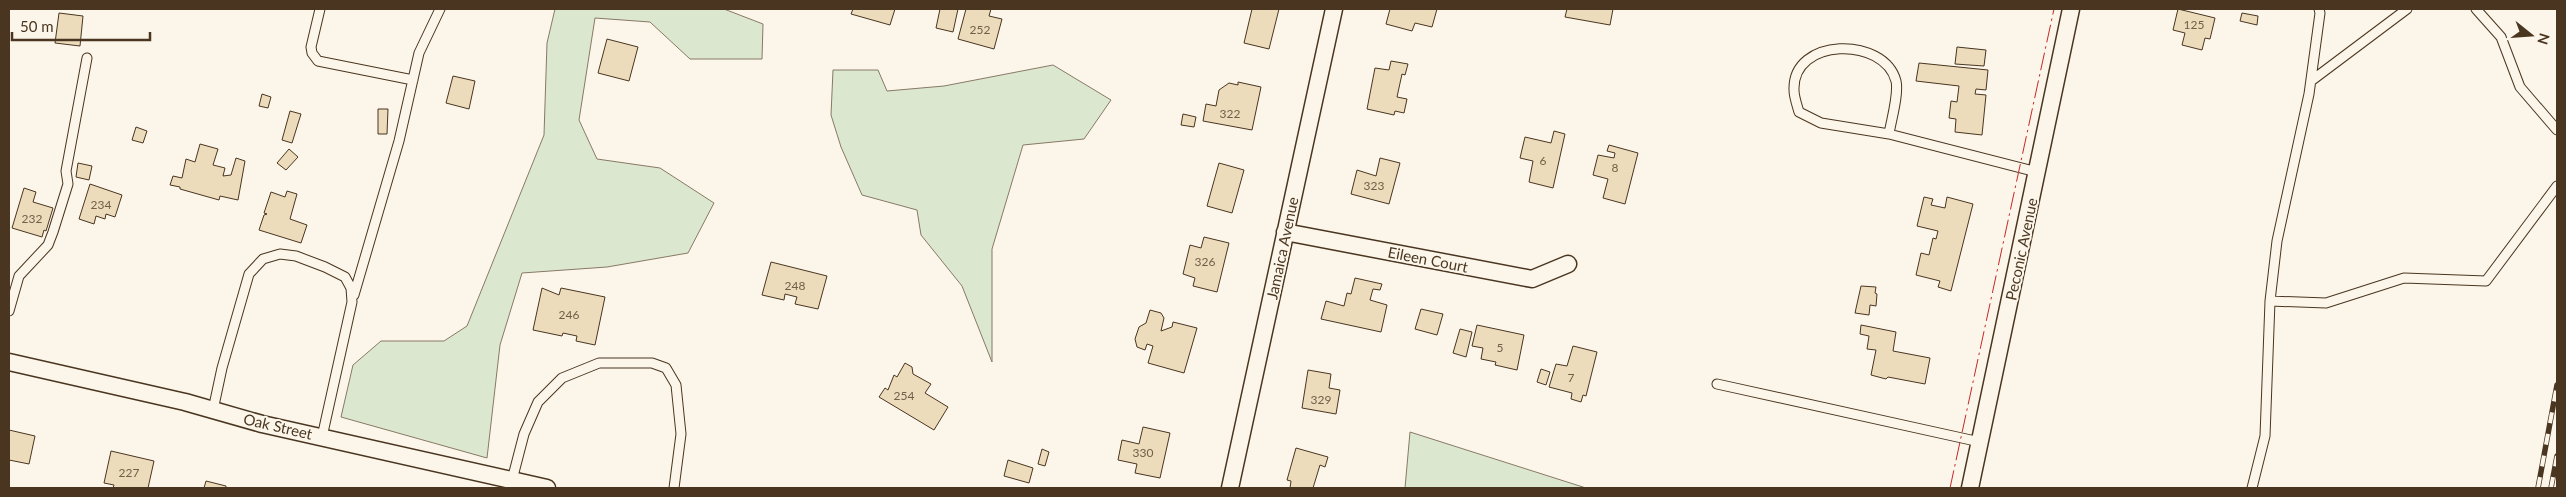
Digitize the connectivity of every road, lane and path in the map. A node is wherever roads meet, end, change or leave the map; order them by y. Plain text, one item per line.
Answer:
1 (320, 9) edge
2 (440, 9) edge
3 (1334, 9) edge
4 (2071, 9) edge
5 (2319, 9) edge
6 (2407, 9) edge
7 (2476, 9) edge
8 (87, 58) dead end
9 (413, 80) junction
10 (2311, 81) junction
11 (2557, 130) edge
12 (1889, 134) junction
13 (2037, 172) junction
14 (2557, 186) edge
15 (1286, 232) junction
16 (1568, 264) dead end
17 (2270, 301) junction
18 (352, 302) junction
19 (9, 311) edge
20 (9, 362) edge
21 (1717, 384) dead end
22 (213, 410) junction
23 (322, 436) junction
24 (1980, 442) junction
25 (512, 480) junction
26 (547, 488) edge
27 (674, 488) edge
28 (1230, 488) edge
29 (1970, 488) edge
30 (2252, 488) edge

1 - 9 lane
2 - 9 lane
3 - 15 street, Jamaica Avenue
4 - 13 street, Peconic Avenue
5 - 10 lane
6 - 10 lane
7 - 11 lane
8 - 19 lane
9 - 18 lane
10 - 17 lane
12 - 12 lane
12 - 13 lane
13 - 24 street, Peconic Avenue
14 - 17 lane
15 - 16 street, Eileen Court
15 - 28 street, Jamaica Avenue
17 - 30 lane
18 - 22 lane
18 - 23 lane
20 - 22 street, Oak Street
21 - 24 lane
22 - 23 street, Oak Street
23 - 25 street, Oak Street
24 - 29 street, Peconic Avenue
25 - 26 street, Oak Street
25 - 27 lane

